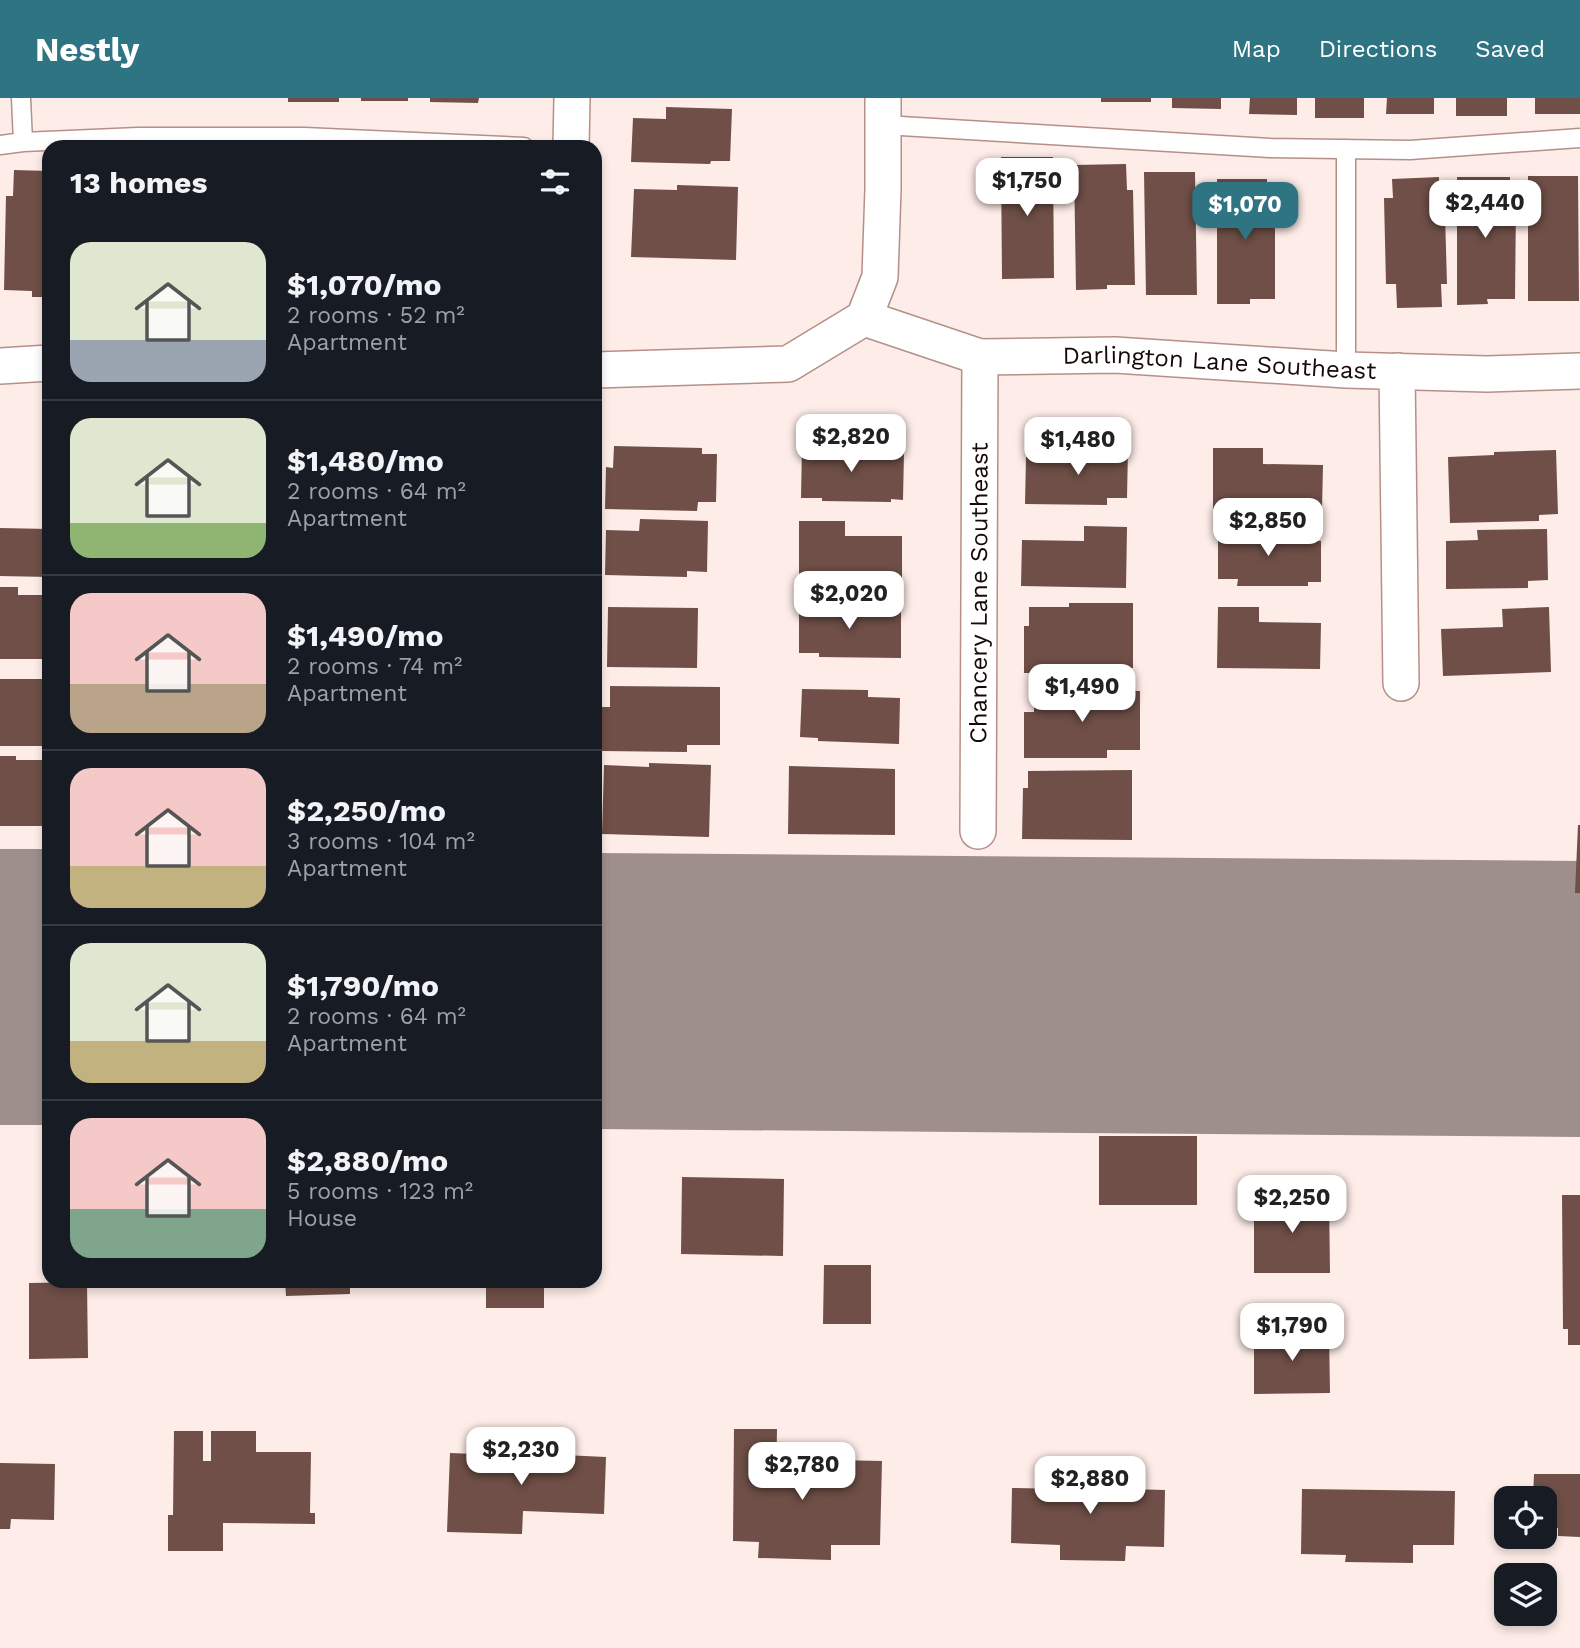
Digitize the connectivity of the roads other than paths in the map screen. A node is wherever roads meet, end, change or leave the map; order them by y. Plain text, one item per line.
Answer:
1 (21, 98) edge
2 (572, 98) edge
3 (883, 111) edge
4 (1580, 138) edge
5 (69, 140) edge
6 (370, 140) edge
7 (571, 140) edge
8 (42, 141) edge
9 (23, 142) junction
10 (0, 145) edge
11 (1346, 149) junction
12 (864, 318) junction
13 (980, 357) junction
14 (42, 363) edge
15 (0, 366) edge
16 (602, 370) edge
17 (1346, 370) junction
18 (1397, 371) junction
19 (1580, 371) edge
20 (1401, 683) dead end
21 (978, 831) dead end

1 - 9 lane
2 - 7 street
3 - 11 lane
3 - 12 street
4 - 11 lane
5 - 6 lane
8 - 9 lane
9 - 10 lane
11 - 17 lane
12 - 13 street, Darlington Lane Southeast
12 - 16 street
13 - 17 street, Darlington Lane Southeast
13 - 21 street, Chancery Lane Southeast
14 - 15 street
17 - 18 street, Darlington Lane Southeast
18 - 19 street, Darlington Lane Southeast
18 - 20 street

